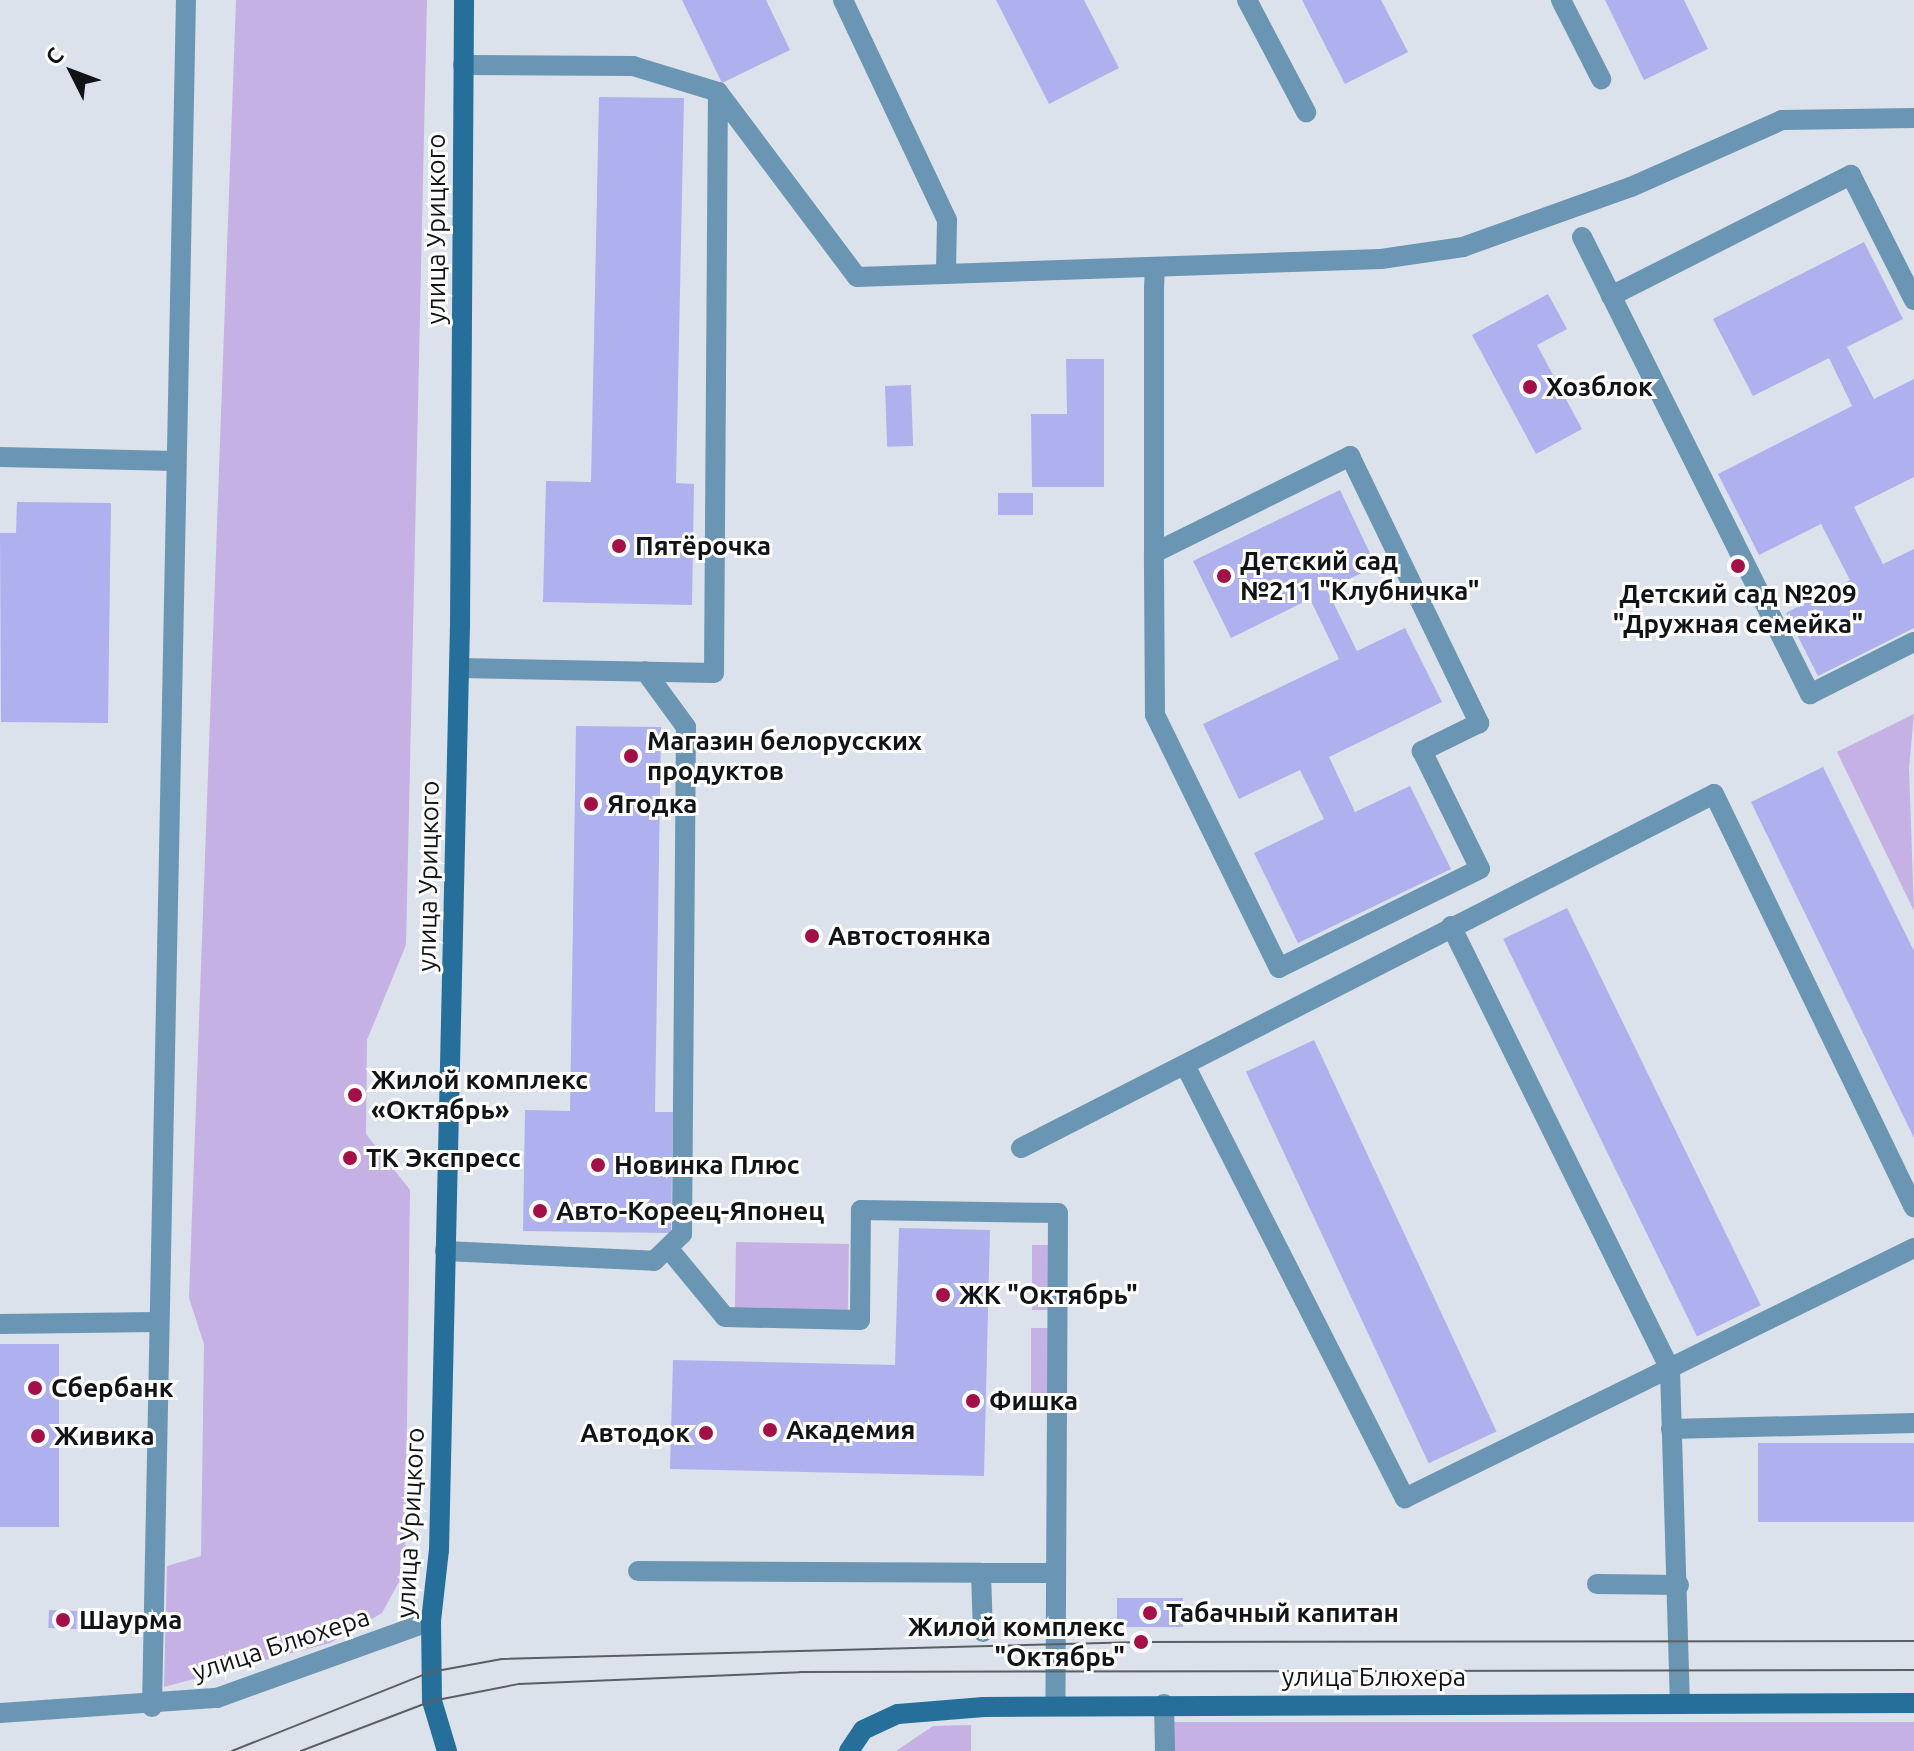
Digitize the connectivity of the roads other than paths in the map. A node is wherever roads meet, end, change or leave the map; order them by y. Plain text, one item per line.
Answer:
1 (186, 0) edge
2 (464, 0) edge
3 (843, 0) edge
4 (1247, 0) edge
5 (1561, 0) edge
6 (463, 65) junction
7 (1601, 79) dead end
8 (718, 92) junction
9 (1306, 112) dead end
10 (1914, 118) edge
11 (1582, 237) dead end
12 (1155, 267) junction
13 (946, 274) junction
14 (1611, 296) junction
15 (1914, 300) edge
16 (0, 457) edge
17 (175, 461) junction
18 (1154, 553) junction
19 (1914, 642) edge
20 (459, 668) junction
21 (645, 671) junction
22 (1451, 926) junction
23 (1185, 1065) junction
24 (1021, 1148) dead end
25 (1914, 1207) edge
26 (668, 1248) junction
27 (1914, 1248) edge
28 (445, 1251) junction
29 (157, 1322) junction
30 (0, 1324) edge
31 (1670, 1369) junction
32 (1914, 1423) edge
33 (1671, 1429) junction
34 (638, 1571) dead end
35 (981, 1573) junction
36 (1056, 1573) junction
37 (1597, 1584) dead end
38 (1679, 1585) junction
39 (431, 1621) junction
40 (983, 1632) dead end
41 (1680, 1701) junction
42 (1914, 1703) edge
43 (1164, 1704) junction
44 (1055, 1706) junction
45 (152, 1707) junction
46 (0, 1713) edge
47 (447, 1751) edge
48 (849, 1751) edge
49 (1165, 1751) edge

1 - 17 street
2 - 6 street, улица Урицкого
3 - 13 street
4 - 9 street
5 - 7 street
6 - 8 street
6 - 20 street, улица Урицкого
8 - 13 street
8 - 21 street
10 - 12 street
11 - 14 street
12 - 13 street
12 - 18 street
14 - 15 street
14 - 19 street
16 - 17 street
17 - 29 street
18 - 18 street
20 - 21 street
20 - 28 street, улица Урицкого
21 - 26 street
22 - 23 street
22 - 25 street
22 - 31 street
23 - 24 street
23 - 31 street
26 - 28 street
26 - 36 street
27 - 31 street
28 - 39 street, улица Урицкого
29 - 30 street
29 - 45 street
31 - 33 street
32 - 33 street
33 - 38 street
34 - 35 street
35 - 36 street
35 - 40 street
36 - 44 street
37 - 38 street
38 - 41 street
39 - 45 street, улица Блюхера
39 - 47 street, улица Урицкого
41 - 42 street, улица Блюхера
41 - 43 street, улица Блюхера
43 - 44 street, улица Блюхера
43 - 49 street
44 - 48 street, улица Блюхера
45 - 46 street, улица Блюхера

